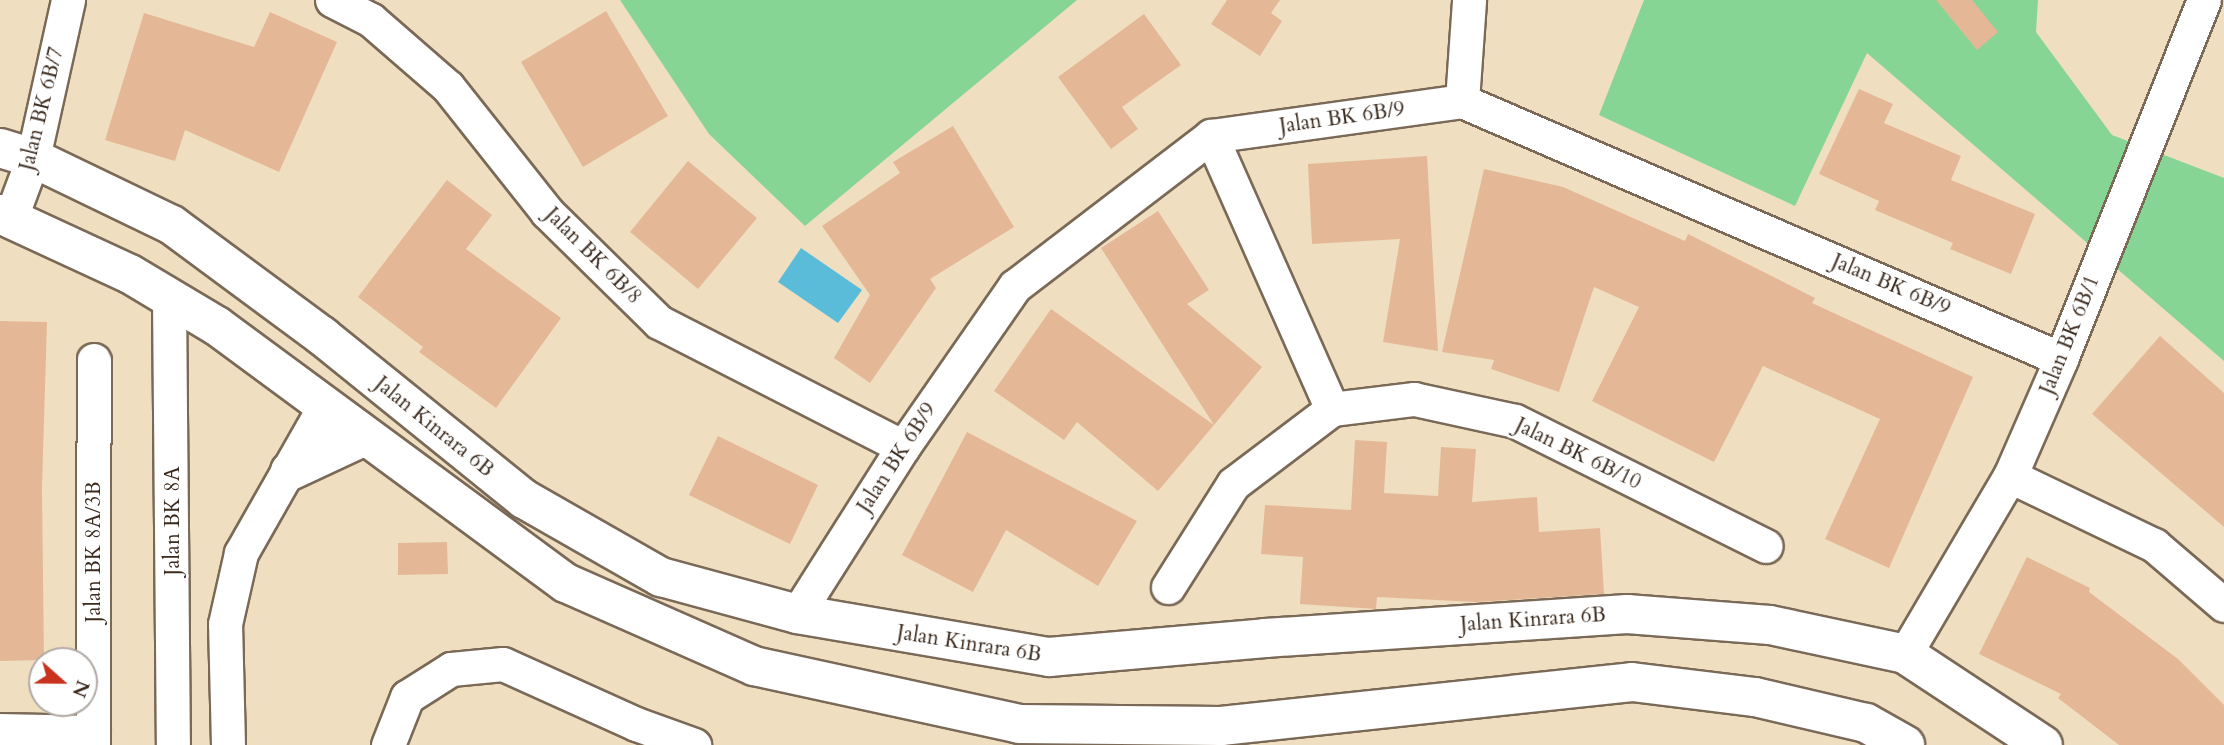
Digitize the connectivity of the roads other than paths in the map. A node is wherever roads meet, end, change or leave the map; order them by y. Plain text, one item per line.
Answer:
1 (68, 0) edge
2 (332, 0) edge
3 (1469, 0) edge
4 (2204, 0) edge
5 (1462, 101) junction
6 (1211, 136) junction
7 (16, 153) edge
8 (5, 216) edge
9 (169, 297) junction
10 (322, 336) junction
11 (2061, 359) junction
12 (94, 360) dead end
13 (324, 407) junction
14 (1332, 409) junction
15 (363, 437) junction
16 (903, 447) junction
17 (290, 471) junction
18 (2010, 476) junction
19 (1766, 546) dead end
20 (1168, 587) dead end
21 (2224, 605) edge
22 (797, 614) junction
23 (1905, 654) junction
24 (0, 730) edge
25 (93, 738) edge
26 (173, 745) edge
27 (228, 745) edge
28 (388, 745) edge
29 (694, 745) edge
30 (1905, 745) edge
31 (2043, 745) edge

1 - 7 street, Jalan BK 6B/7
2 - 16 street, Jalan BK 6B/8
3 - 5 street
4 - 11 street, Jalan BK 6B/1
5 - 6 street, Jalan BK 6B/9
5 - 11 street, Jalan BK 6B/9
6 - 14 street
6 - 16 street, Jalan BK 6B/9
7 - 8 street, Jalan BK 6B/7
7 - 10 street, Jalan Kinrara 6B
8 - 9 street
9 - 13 street
9 - 26 street, Jalan BK 8A
10 - 13 street
10 - 22 street, Jalan Kinrara 6B
11 - 18 street, Jalan BK 6B/1
12 - 25 street, Jalan BK 8A/3B
13 - 15 street
13 - 17 street
14 - 19 street, Jalan BK 6B/10
14 - 20 street
15 - 17 street
15 - 30 street
16 - 22 street, Jalan BK 6B/9
17 - 27 street
18 - 21 street
18 - 23 street, Jalan BK 6B/1
22 - 23 street, Jalan Kinrara 6B
23 - 31 street, Jalan Kinrara 6B
24 - 25 street
28 - 29 street

